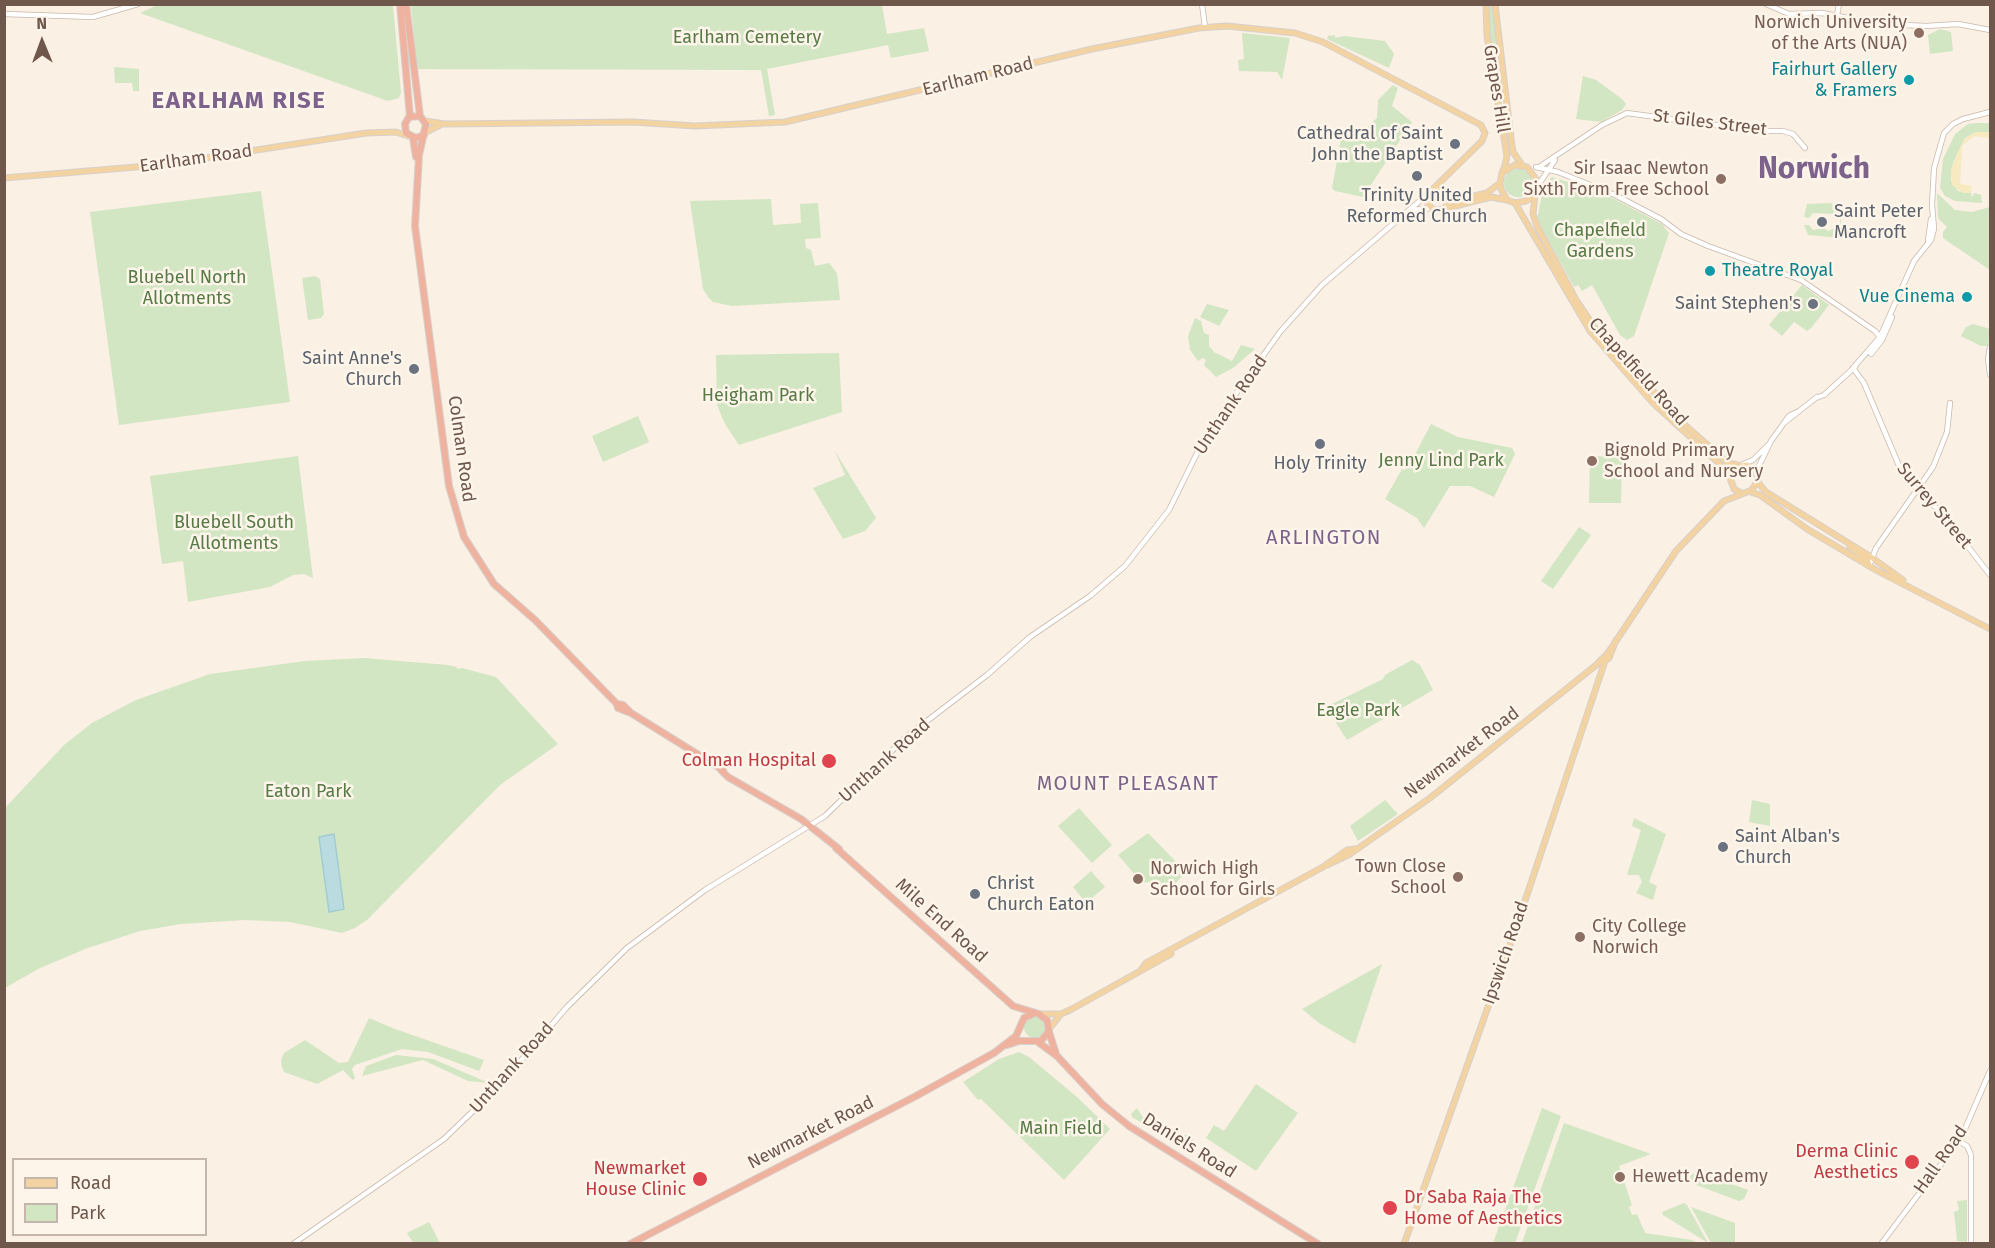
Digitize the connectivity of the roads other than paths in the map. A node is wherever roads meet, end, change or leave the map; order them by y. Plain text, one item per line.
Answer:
1 (138, 4) edge
2 (400, 4) edge
3 (406, 4) edge
4 (1202, 4) edge
5 (1486, 4) edge
6 (1495, 4) edge
7 (1766, 4) edge
8 (1839, 4) edge
9 (4, 14) edge
10 (1839, 15) junction
11 (1205, 27) junction
12 (1990, 30) edge
13 (1990, 112) edge
14 (410, 117) junction
15 (423, 119) junction
16 (405, 124) junction
17 (445, 124) junction
18 (387, 132) junction
19 (425, 133) junction
20 (1485, 133) joint
21 (411, 137) junction
22 (1805, 148) dead end
23 (1558, 156) junction
24 (1524, 166) junction
25 (1536, 167) junction
26 (417, 172) junction
27 (1546, 172) junction
28 (1503, 173) junction
29 (1448, 174) junction
30 (4, 178) edge
31 (1500, 183) junction
32 (1536, 190) junction
33 (1430, 192) junction
34 (1447, 193) junction
35 (1507, 200) junction
36 (1515, 203) junction
37 (1932, 204) junction
38 (1432, 208) junction
39 (1444, 208) junction
40 (1408, 211) junction
41 (1926, 246) junction
42 (1883, 335) junction
43 (1990, 347) edge
44 (1853, 368) junction
45 (1990, 375) edge
46 (1950, 403) dead end
47 (1768, 445) junction
48 (1741, 465) junction
49 (1756, 472) junction
50 (1730, 478) junction
51 (1758, 480) junction
52 (1731, 485) junction
53 (1916, 489) junction
54 (1749, 492) junction
55 (1741, 493) junction
56 (1726, 499) junction
57 (1802, 514) junction
58 (1797, 520) junction
59 (1842, 539) junction
60 (1871, 556) junction
61 (1869, 566) junction
62 (1990, 575) edge
63 (1912, 587) junction
64 (1990, 629) edge
65 (1616, 640) junction
66 (1605, 656) junction
67 (811, 826) junction
68 (1013, 1006) junction
69 (1037, 1014) junction
70 (1061, 1014) junction
71 (1021, 1026) junction
72 (1049, 1030) junction
73 (1029, 1041) junction
74 (1038, 1042) junction
75 (1005, 1046) junction
76 (1057, 1056) junction
77 (1990, 1071) edge
78 (1959, 1141) junction
79 (293, 1244) edge
80 (630, 1244) edge
81 (1318, 1244) edge
82 (1404, 1244) edge
83 (1881, 1244) edge
84 (1971, 1244) edge

1 - 9 street
2 - 14 highway
3 - 15 highway, Colman Road
4 - 11 street
5 - 28 main road, Grapes Hill
6 - 24 main road, Grapes Hill
7 - 10 street
8 - 10 street
10 - 12 street
11 - 17 main road, Earlham Road
11 - 20 main road, Earlham Road
13 - 37 street
14 - 15 highway
14 - 16 highway
15 - 17 main road, Earlham Road
15 - 19 highway, Colman Road
16 - 18 main road, Earlham Road
16 - 21 highway, Colman Road
17 - 19 main road, Earlham Road
18 - 21 main road, Earlham Road
18 - 30 main road, Earlham Road
19 - 21 highway
19 - 26 highway, Colman Road
20 - 29 main road, Unthank Road
21 - 26 highway, Colman Road
22 - 23 street, St Giles Street
23 - 25 street
23 - 27 street
24 - 25 street
24 - 28 main road
24 - 32 main road
25 - 27 street
26 - 67 highway, Colman Road
27 - 32 street
27 - 42 street
28 - 31 main road
29 - 33 main road, Unthank Road
29 - 34 main road
31 - 34 main road
31 - 35 main road
32 - 36 main road
32 - 48 main road, Chapelfield Road
33 - 34 main road
33 - 38 main road
33 - 40 street, Unthank Road
34 - 39 main road
35 - 36 main road
35 - 39 main road
36 - 50 main road, Chapelfield Road
37 - 41 street
37 - 41 street
38 - 39 main road
38 - 40 street
40 - 67 street, Unthank Road
41 - 42 street
42 - 44 street
43 - 45 street
44 - 47 street
44 - 53 street, Surrey Street
46 - 53 street
47 - 48 street
47 - 49 street
48 - 49 main road
48 - 50 main road
49 - 51 main road
50 - 52 main road
51 - 54 main road
51 - 57 main road
52 - 55 main road
52 - 56 main road
53 - 60 street
53 - 62 street, Surrey Street
54 - 55 main road
54 - 58 main road
55 - 56 main road
56 - 65 main road
57 - 58 main road
57 - 59 main road
58 - 61 main road
59 - 60 main road
59 - 61 main road
60 - 61 street
60 - 63 main road
61 - 63 main road
63 - 64 main road
65 - 66 main road
65 - 66 main road
66 - 70 main road, Newmarket Road
66 - 82 main road, Ipswich Road
67 - 68 highway, Mile End Road
67 - 79 street, Unthank Road
68 - 69 highway, Mile End Road
68 - 71 highway, Mile End Road
69 - 70 main road, Newmarket Road
69 - 71 highway, Newmarket Road
69 - 72 highway
70 - 72 main road, Newmarket Road
71 - 73 highway
71 - 75 highway, Newmarket Road
72 - 74 highway, Newmarket Road
72 - 76 highway, Daniels Road
73 - 74 highway, Newmarket Road
73 - 75 highway, Newmarket Road
74 - 76 highway, Daniels Road
75 - 80 highway, Newmarket Road
76 - 81 highway, Daniels Road
77 - 78 street, Hall Road
78 - 83 street, Hall Road
78 - 84 street

